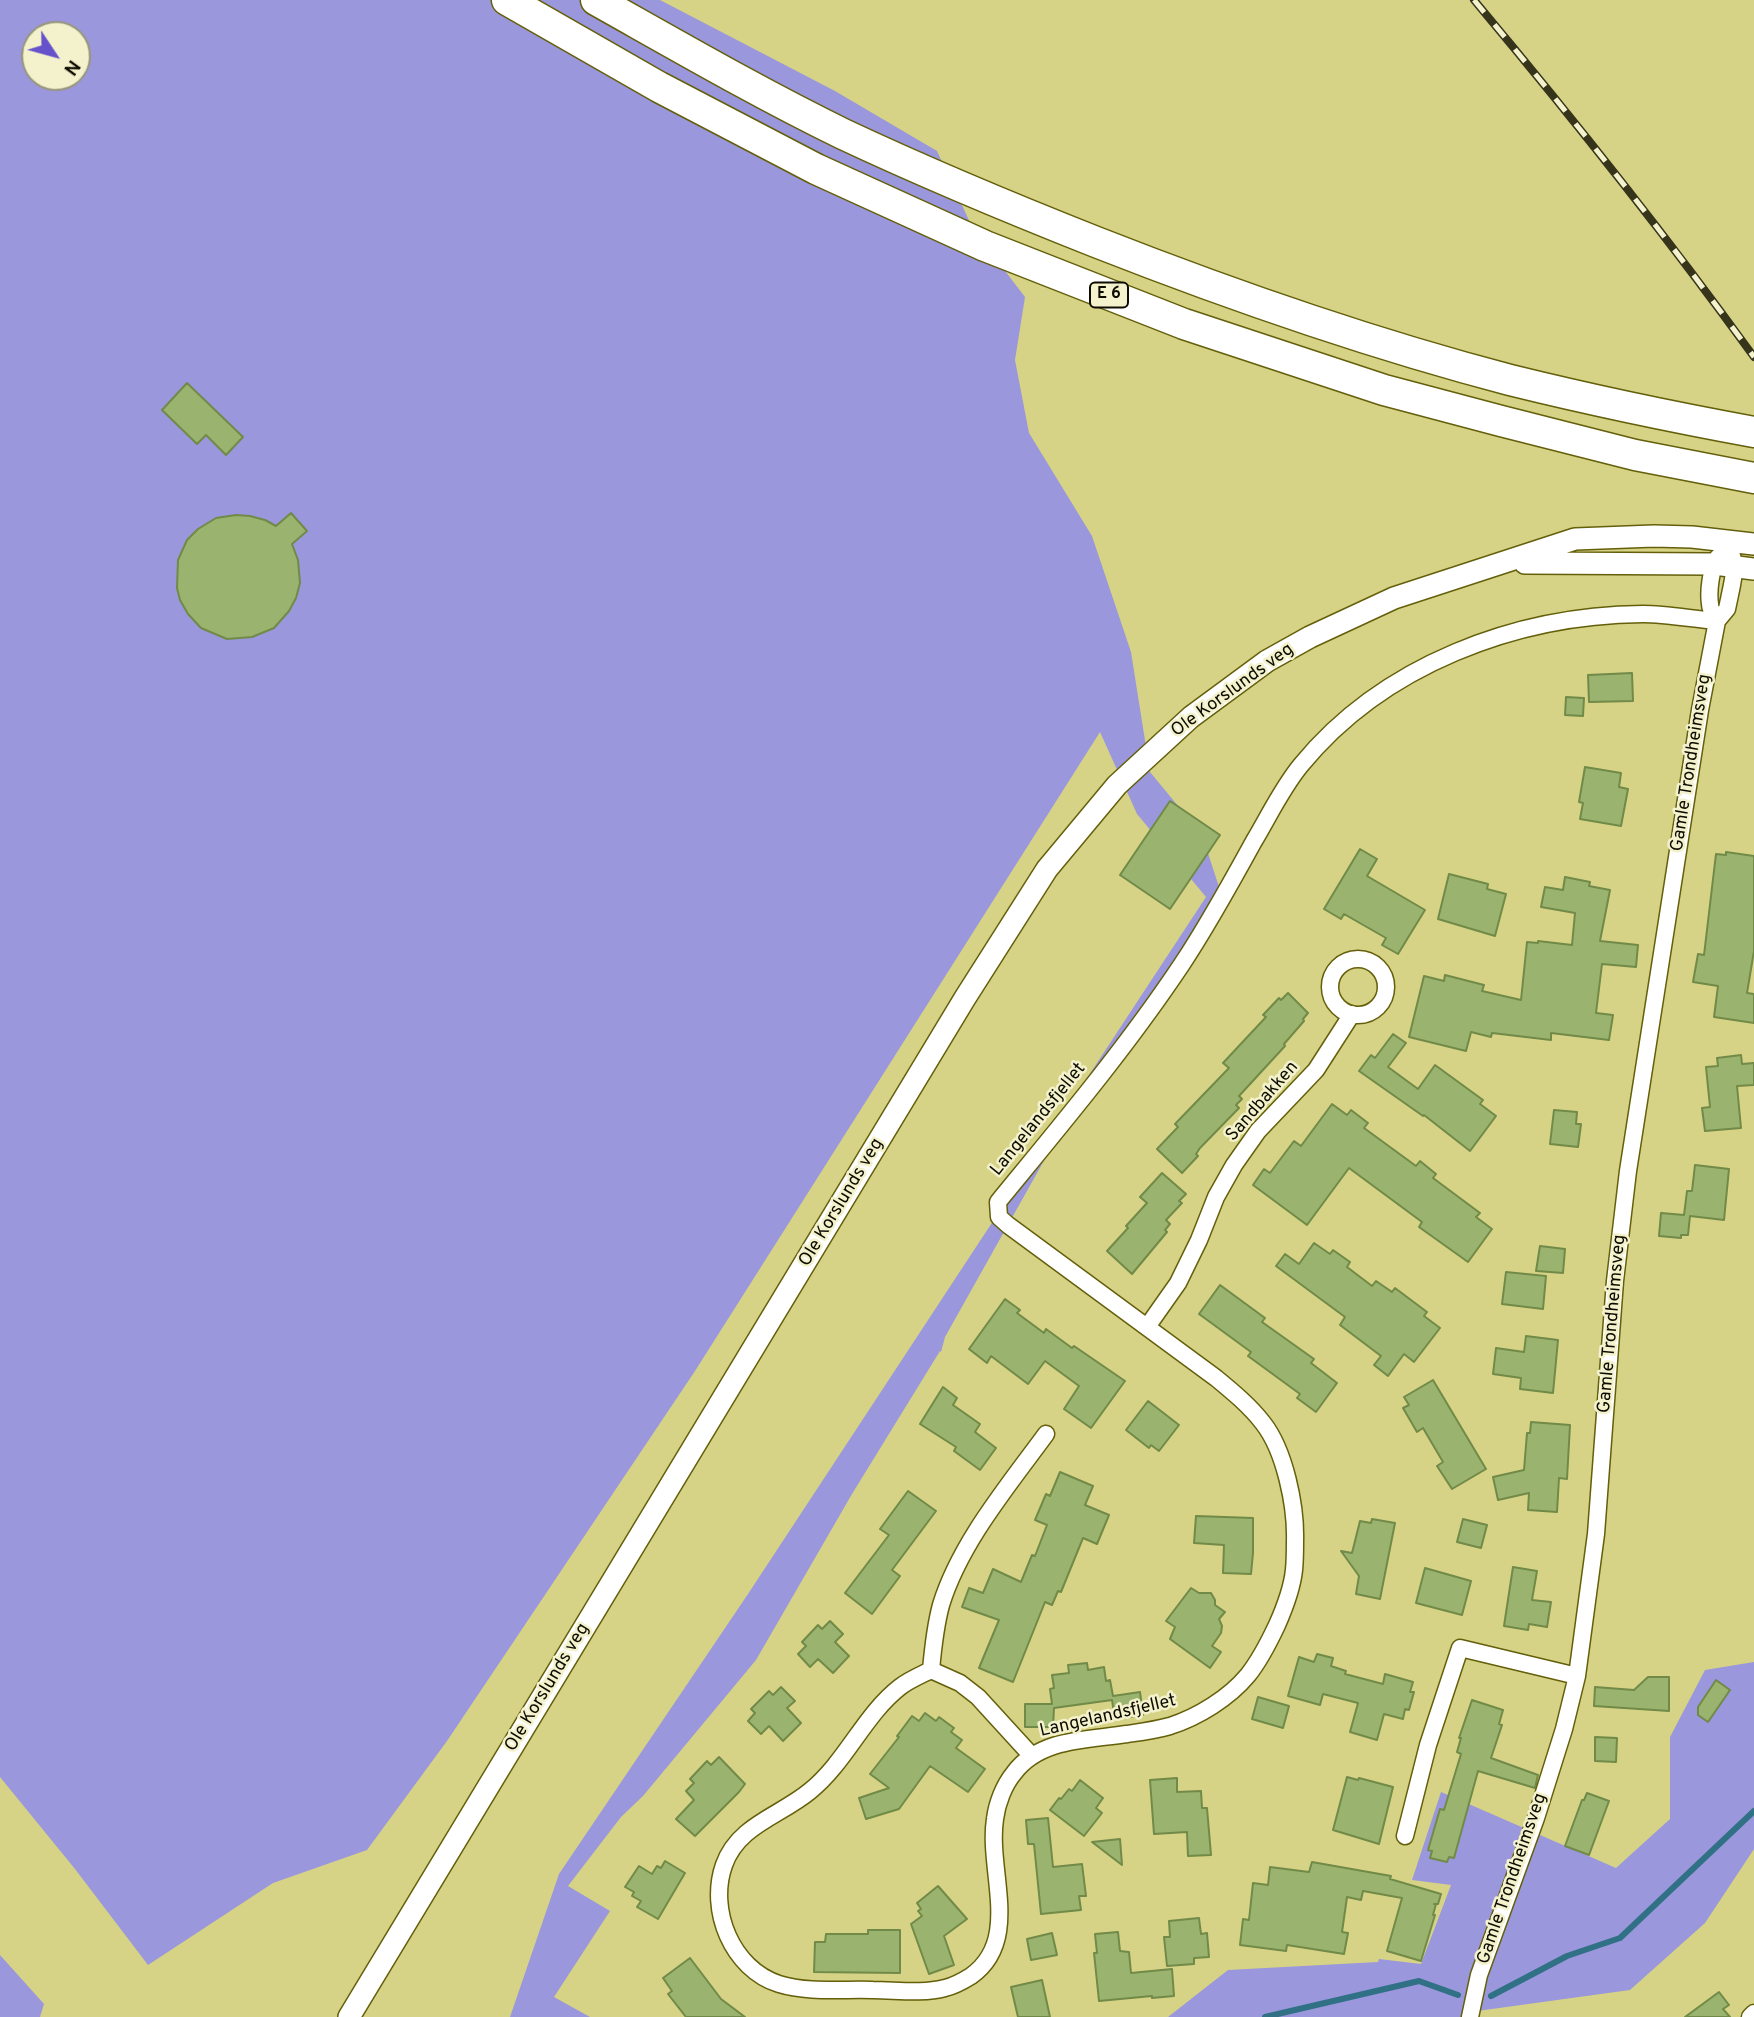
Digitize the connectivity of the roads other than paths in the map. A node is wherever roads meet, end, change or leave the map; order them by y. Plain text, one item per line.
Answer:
1 (507, 0) edge
2 (596, 0) edge
3 (1750, 431) edge
4 (1754, 478) edge
5 (1728, 541) junction
6 (1754, 544) edge
7 (1502, 563) junction
8 (1734, 567) edge
9 (1717, 621) junction
10 (1352, 1014) dead end
11 (1147, 1327) junction
12 (1046, 1434) dead end
13 (932, 1670) junction
14 (1577, 1676) junction
15 (1031, 1755) junction
16 (1405, 1836) dead end
17 (1754, 2013) edge
18 (349, 2017) edge
19 (1470, 2017) edge
20 (1750, 2017) edge

1 - 4 highway, E 6
2 - 3 highway, E 6
5 - 6 street
5 - 7 street, Ole Korslunds veg
5 - 8 street, Gamle Trondheimsveg
7 - 8 street, Ole Korslunds veg
7 - 18 street, Ole Korslunds veg
8 - 9 street, Gamle Trondheimsveg
9 - 11 street, Langelandsfjellet
9 - 14 street, Gamle Trondheimsveg
10 - 11 street, Sandbakken
11 - 15 street, Langelandsfjellet
12 - 13 street
13 - 15 street, Langelandsfjellet
13 - 15 street, Langelandsfjellet
14 - 16 street
14 - 19 street, Gamle Trondheimsveg
17 - 20 street

